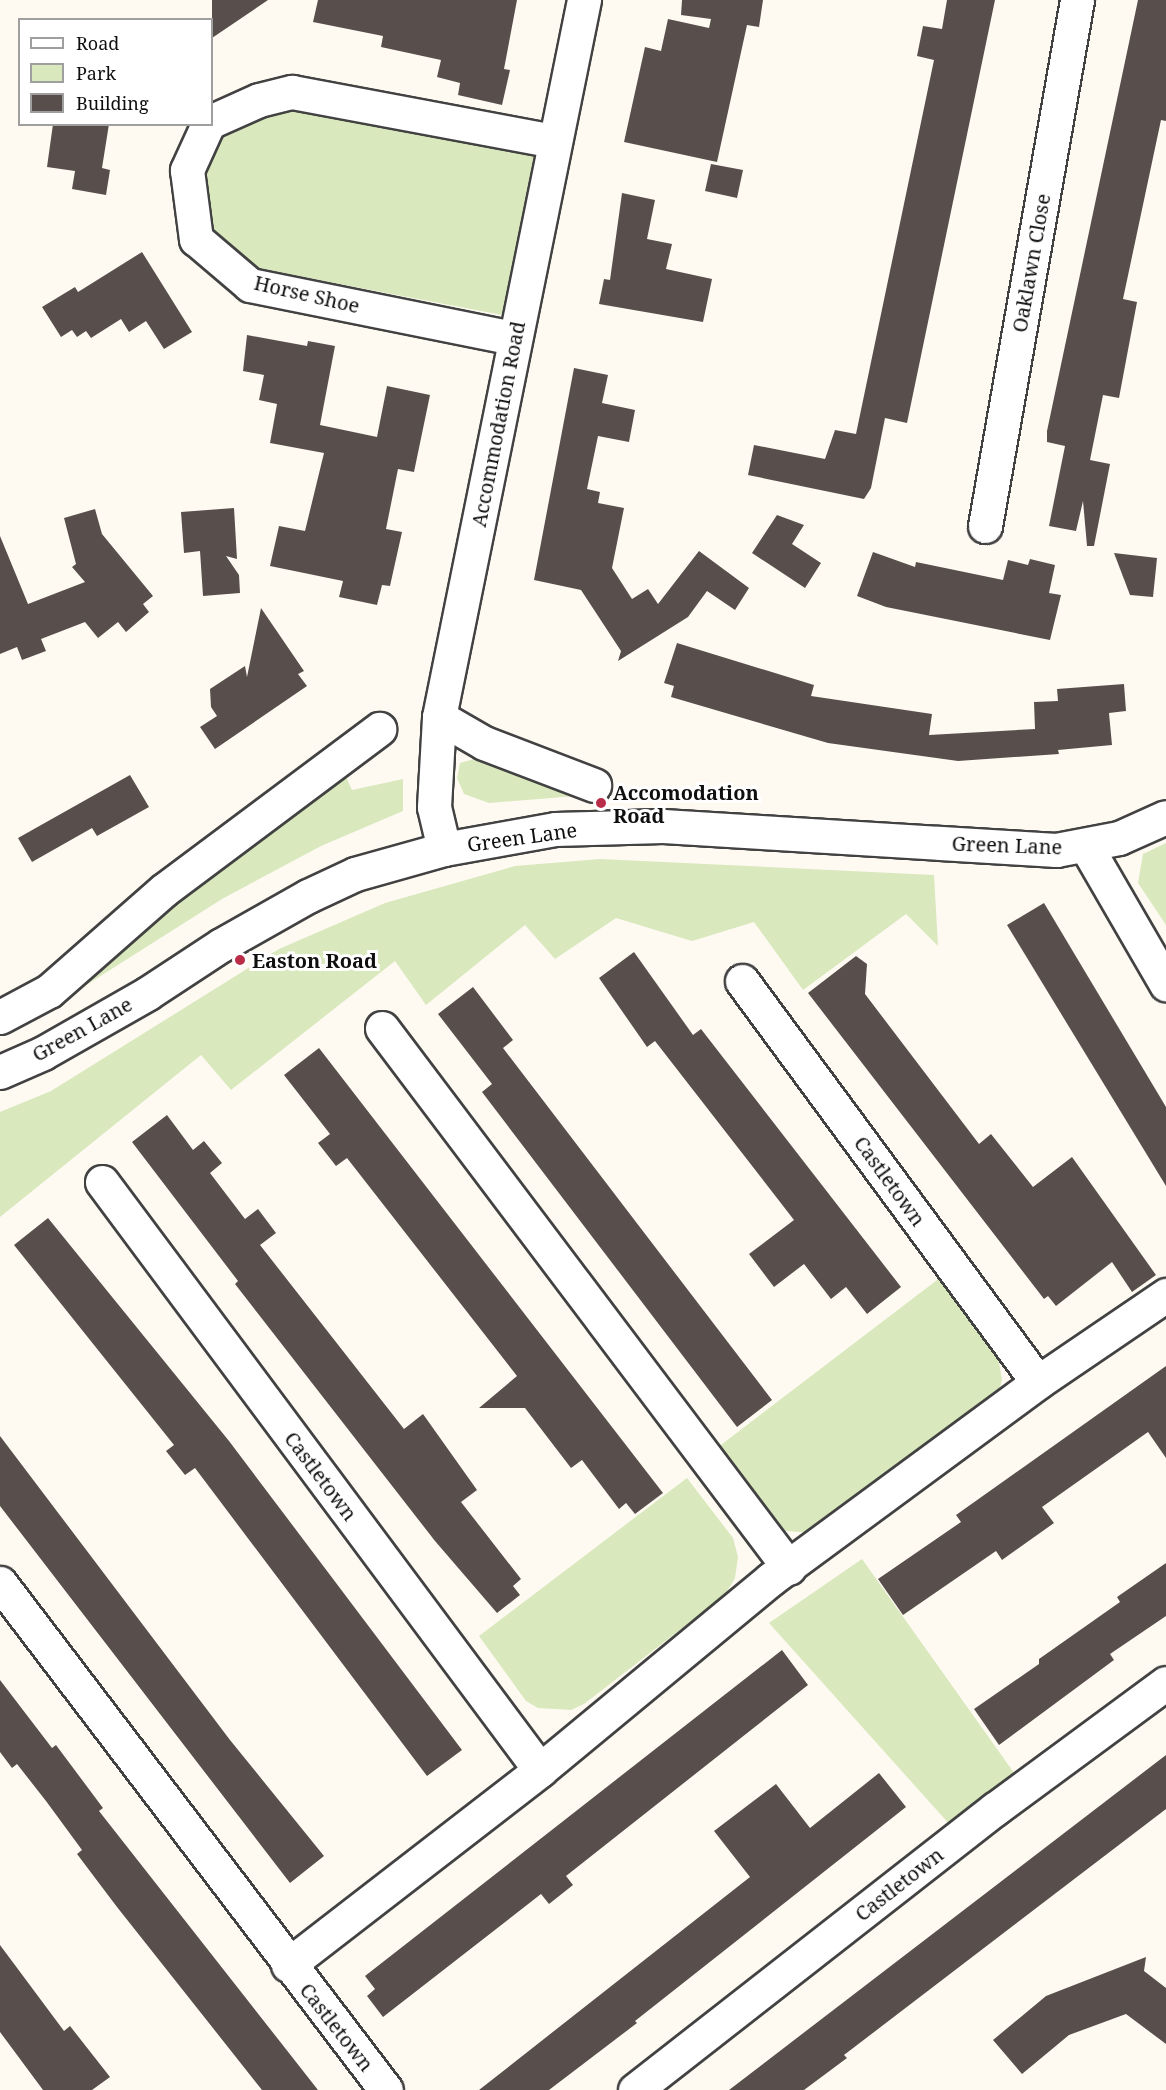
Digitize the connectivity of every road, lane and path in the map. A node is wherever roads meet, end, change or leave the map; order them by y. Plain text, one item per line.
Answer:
1 (584, 0) edge
2 (1077, 0) edge
3 (213, 121) edge
4 (207, 126) edge
5 (554, 141) junction
6 (514, 338) junction
7 (985, 526) dead end
8 (439, 717) junction
9 (379, 729) dead end
10 (594, 785) dead end
11 (1166, 817) edge
12 (1086, 846) junction
13 (444, 849) junction
14 (742, 981) dead end
15 (1166, 984) edge
16 (0, 1017) edge
17 (382, 1028) dead end
18 (0, 1072) edge
19 (102, 1182) dead end
20 (1166, 1295) edge
21 (1038, 1382) junction
22 (789, 1568) junction
23 (0, 1583) edge
24 (1166, 1683) edge
25 (540, 1770) junction
26 (288, 1965) junction
27 (386, 2090) edge
28 (636, 2090) edge

1 - 5 street, Accommodation Road
2 - 7 street, Oaklawn Close
3 - 5 street
4 - 6 street, Horse Shoe
5 - 6 street, Accommodation Road
6 - 8 street, Accommodation Road
8 - 10 street
8 - 13 street, Accommodation Road
9 - 16 street
11 - 12 street, Green Lane
12 - 13 street, Green Lane
12 - 15 street
13 - 18 street, Green Lane
14 - 21 street, Castletown
17 - 22 street
19 - 25 street, Castletown
20 - 21 street, Castletown
21 - 22 street, Castletown
22 - 25 street, Castletown
23 - 26 street, Castletown
24 - 28 street, Castletown
25 - 26 street, Castletown
26 - 27 street, Castletown

